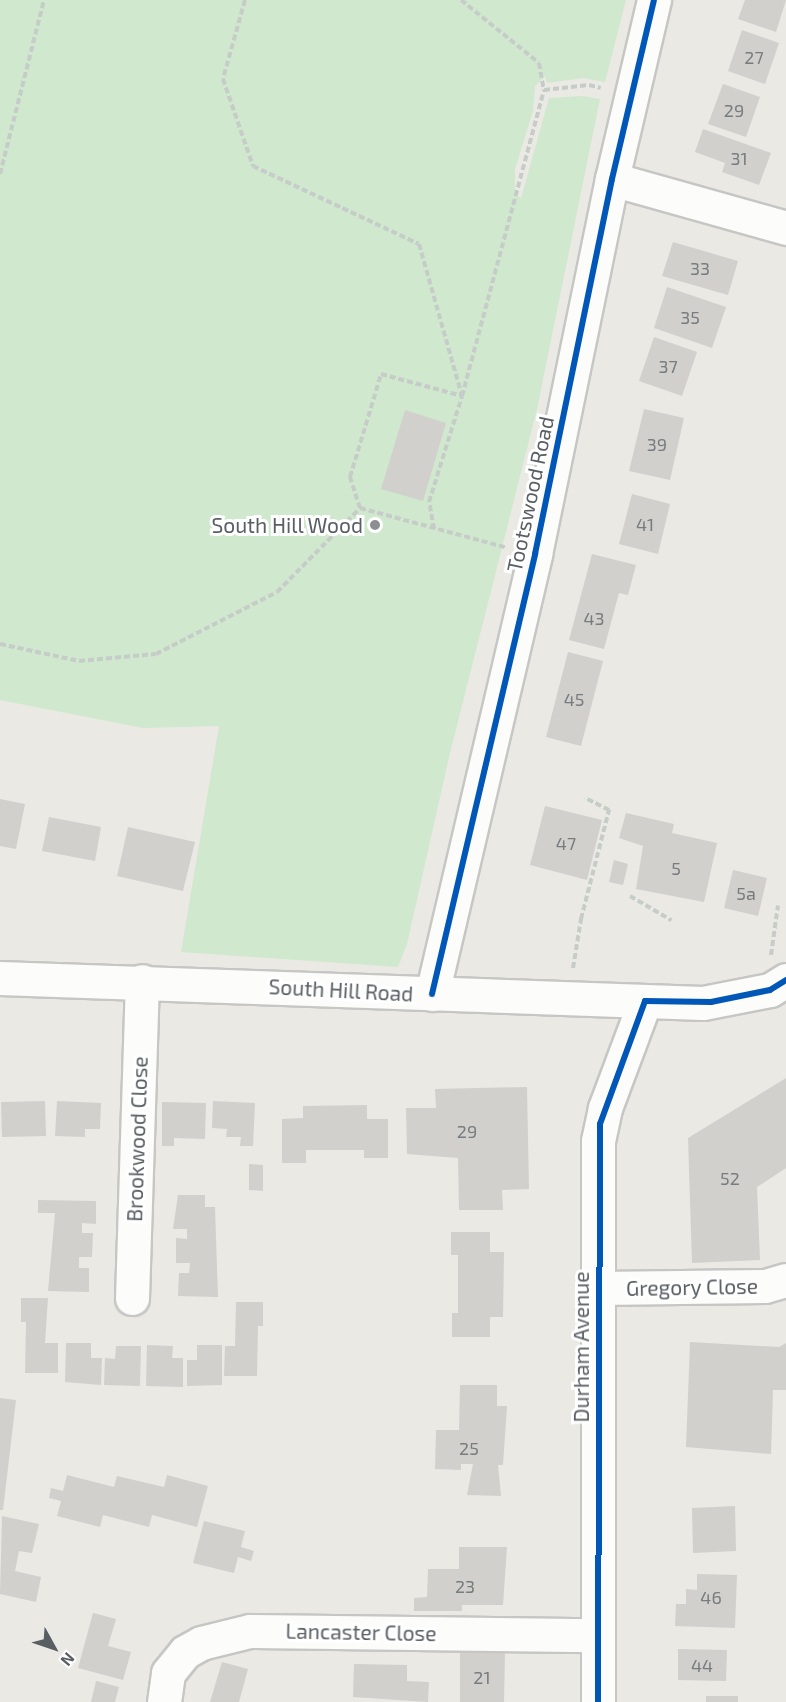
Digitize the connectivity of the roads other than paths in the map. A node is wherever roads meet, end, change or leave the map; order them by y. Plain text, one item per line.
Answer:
1 (654, 0) edge
2 (612, 179) junction
3 (786, 228) edge
4 (0, 978) edge
5 (141, 981) junction
6 (776, 986) edge
7 (432, 994) junction
8 (645, 1001) junction
9 (786, 1280) edge
10 (597, 1288) junction
11 (132, 1298) dead end
12 (598, 1635) junction
13 (164, 1702) edge
14 (598, 1702) edge

1 - 2 street, Tootswood Road
2 - 3 street
2 - 7 street, Tootswood Road
4 - 5 street, South Hill Road
5 - 7 street, South Hill Road
5 - 11 street, Brookwood Close
6 - 8 street, South Hill Road
7 - 8 street, South Hill Road
8 - 10 street, Durham Avenue
9 - 10 street, Gregory Close
10 - 12 street, Durham Avenue
12 - 13 street, Lancaster Close
12 - 14 street, Durham Avenue

